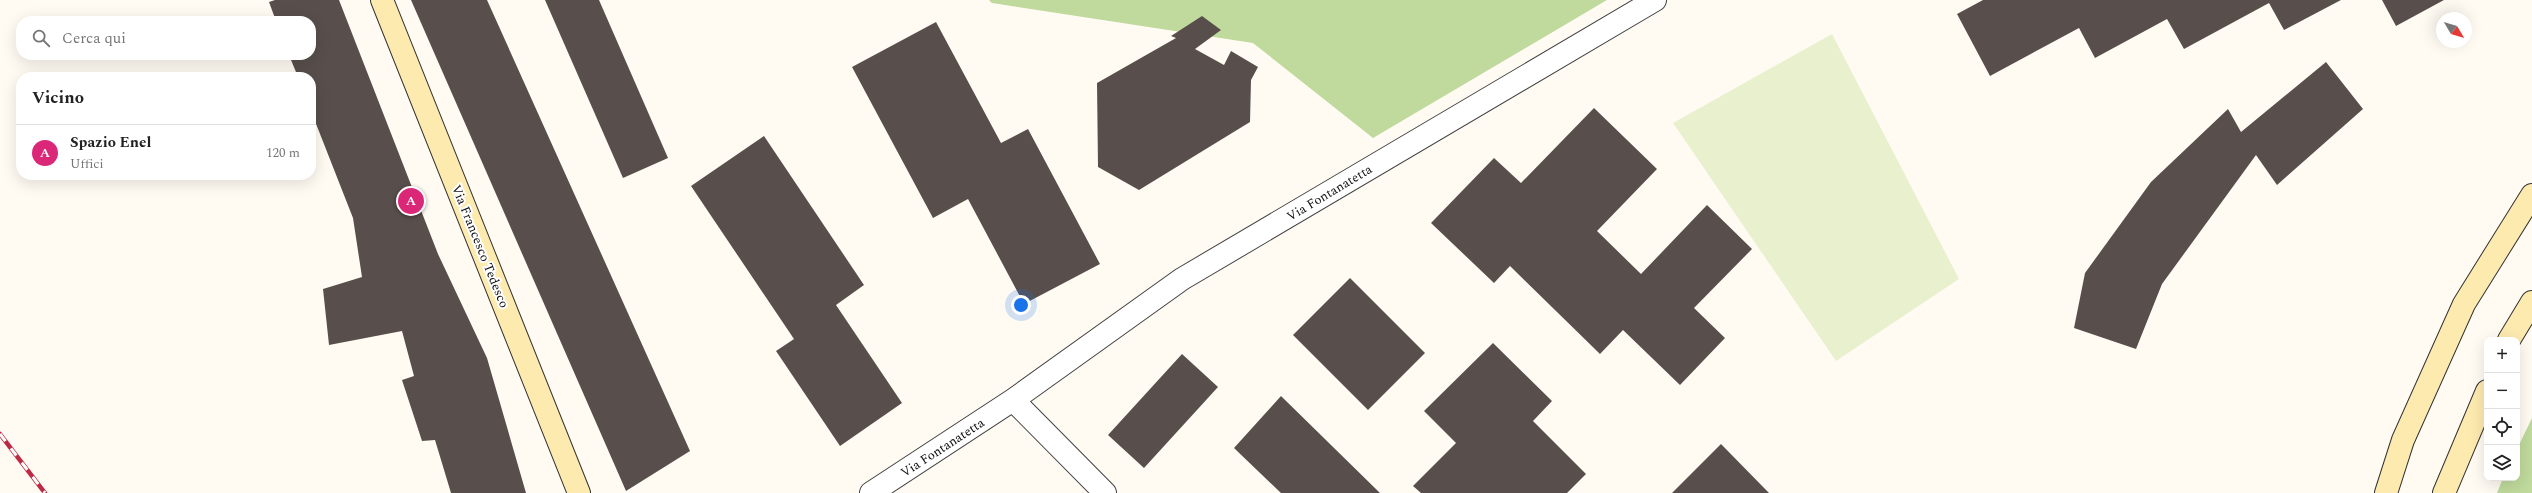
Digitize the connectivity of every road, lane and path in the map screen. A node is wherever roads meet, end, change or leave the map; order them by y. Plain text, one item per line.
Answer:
1 (382, 0) edge
2 (1655, 0) edge
3 (2532, 195) edge
4 (2532, 302) edge
5 (2511, 335) edge
6 (2484, 398) edge
7 (1013, 400) junction
8 (579, 493) edge
9 (871, 493) edge
10 (1106, 493) edge
11 (2386, 493) edge
12 (2444, 493) edge

1 - 8 street, Via Francesco Tedesco
2 - 7 street, Via Fontanatetta
3 - 11 street
4 - 5 street
6 - 12 street
7 - 9 street, Via Fontanatetta
7 - 10 street

